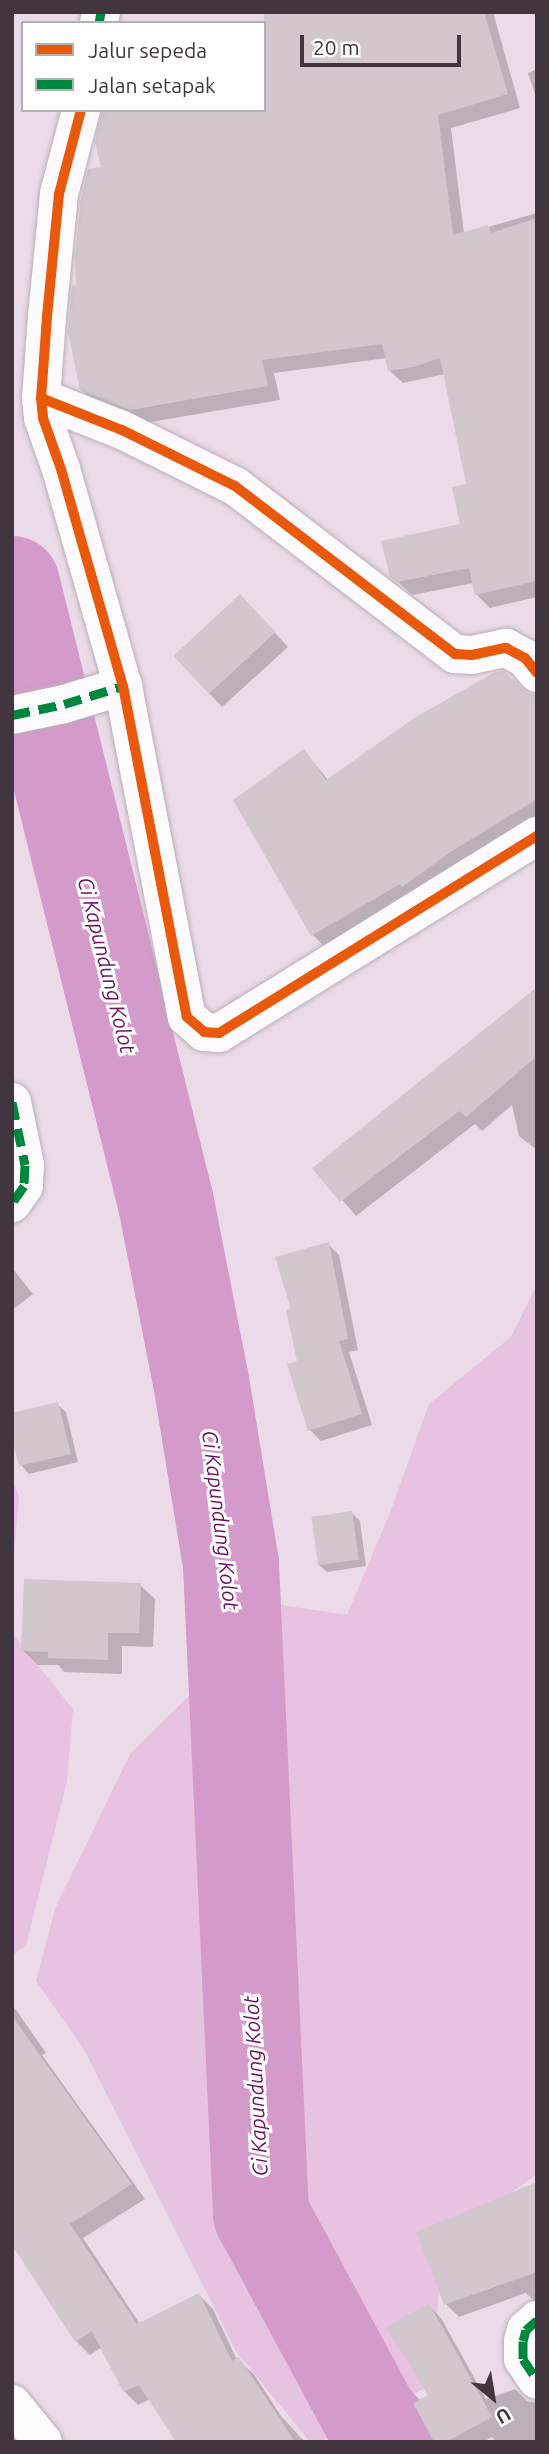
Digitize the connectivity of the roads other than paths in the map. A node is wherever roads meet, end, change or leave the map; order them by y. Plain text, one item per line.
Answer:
1 (80, 112) edge
2 (42, 408) junction
3 (537, 673) edge
4 (123, 686) junction
5 (12, 715) edge
6 (537, 836) edge
7 (12, 1102) edge
8 (12, 1203) edge
9 (537, 2320) edge
10 (537, 2380) edge
11 (12, 2404) edge
12 (43, 2442) edge

1 - 2 street
2 - 3 street
2 - 4 street
4 - 5 street
4 - 6 street
7 - 8 street
9 - 10 street
11 - 12 street

